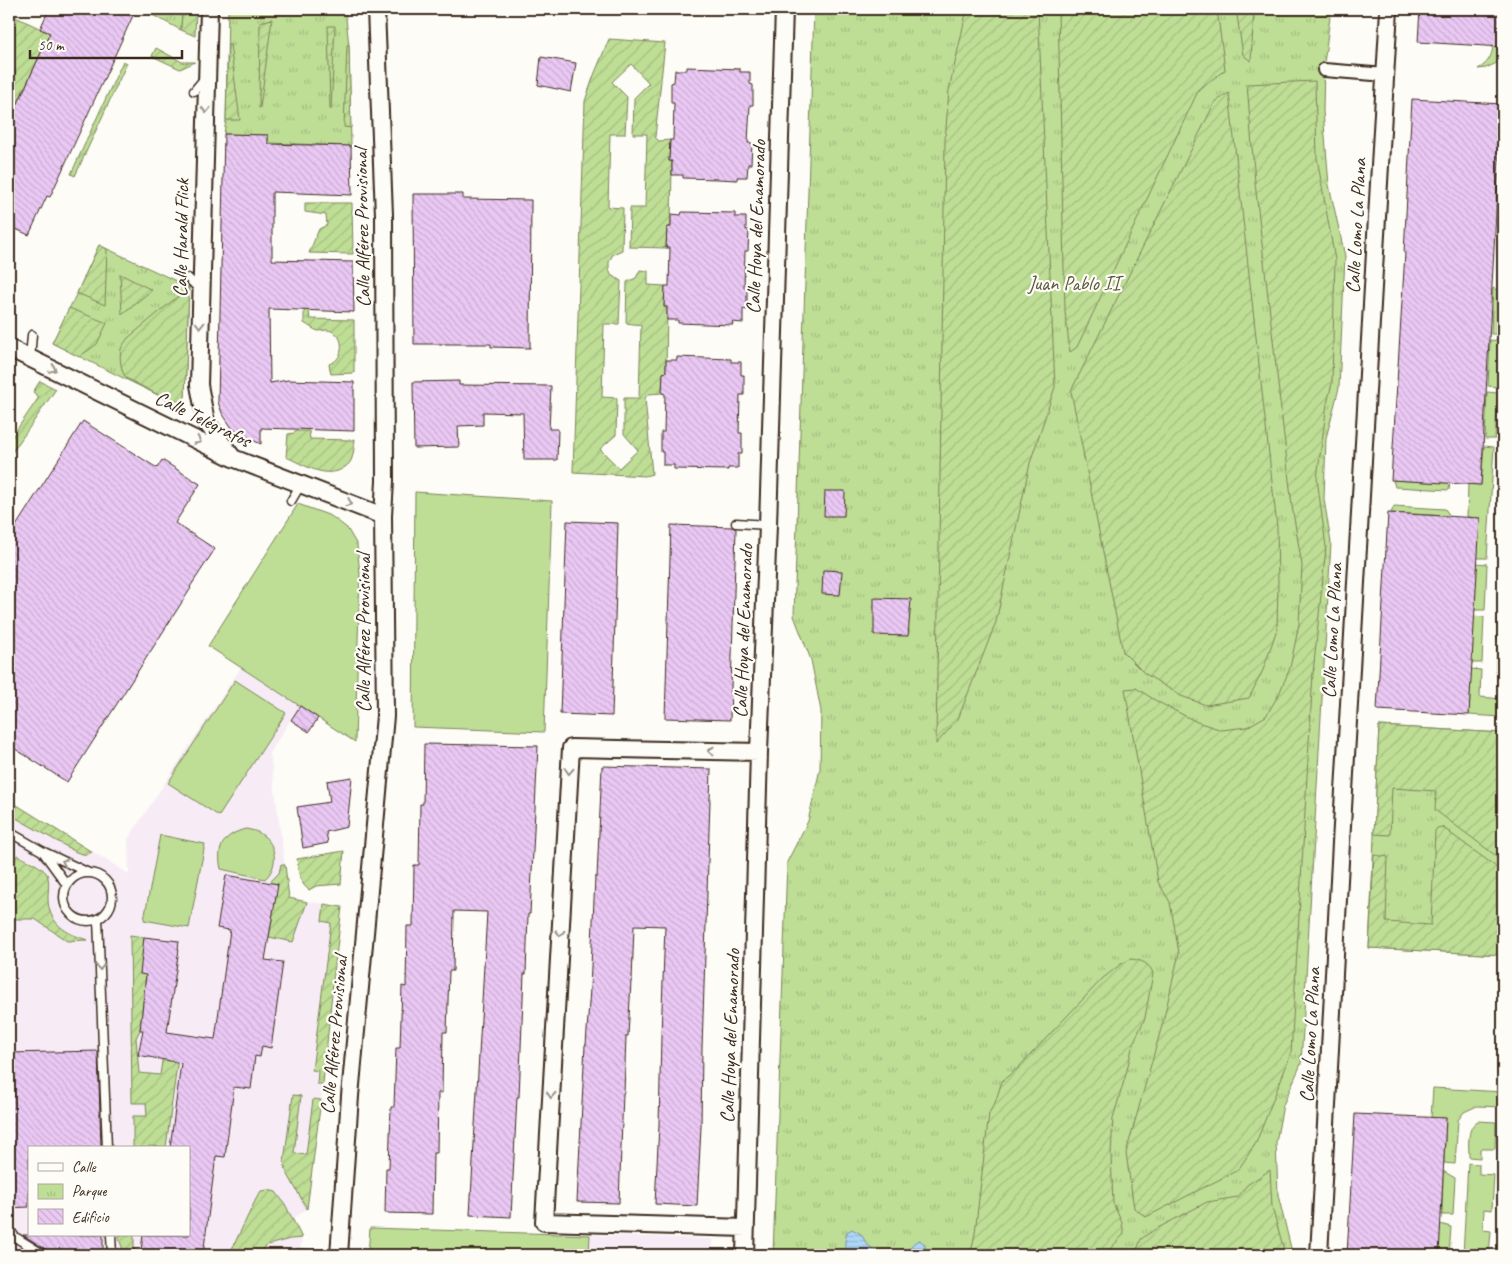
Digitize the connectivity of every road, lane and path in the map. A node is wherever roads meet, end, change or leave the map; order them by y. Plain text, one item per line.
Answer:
1 (209, 9) edge
2 (376, 9) edge
3 (784, 9) edge
4 (1389, 9) edge
5 (1324, 70) dead end
6 (1386, 75) junction
7 (207, 76) junction
8 (194, 91) dead end
9 (188, 278) dead end
10 (201, 291) junction
11 (32, 334) dead end
12 (9, 348) edge
13 (30, 358) junction
14 (233, 458) junction
15 (301, 484) junction
16 (290, 501) dead end
17 (383, 516) junction
18 (736, 523) dead end
19 (768, 525) junction
20 (759, 752) junction
21 (9, 832) edge
22 (42, 850) junction
23 (88, 873) junction
24 (67, 885) junction
25 (98, 918) junction
26 (108, 1146) edge
27 (746, 1228) junction
28 (9, 1229) edge
29 (111, 1236) edge
30 (44, 1255) edge
31 (112, 1255) edge
32 (293, 1255) edge
33 (326, 1255) edge
34 (338, 1255) edge
35 (745, 1255) edge
36 (1319, 1255) edge

1 - 7 street, Calle Harald Flick
2 - 17 street, Calle Alférez Provisional
3 - 19 street, Calle Hoya del Enamorado
4 - 6 street, Calle Lomo La Plana
5 - 6 street
6 - 36 street, Calle Lomo La Plana
7 - 8 lane
7 -> 10 street, Calle Harald Flick
9 - 10 lane
10 -> 14 street, Calle Harald Flick
11 - 13 lane
12 - 13 street, Calle Telégrafos
13 -> 14 street, Calle Telégrafos
14 - 15 street, Calle Telégrafos
15 - 16 lane
15 -> 17 street, Calle Telégrafos
17 - 34 street, Calle Alférez Provisional
18 - 19 lane
19 - 20 street, Calle Hoya del Enamorado
20 - 27 street, Calle Hoya del Enamorado
20 -> 27 street
21 - 22 lane
23 -> 22 lane
22 - 24 lane
23 - 24 lane
23 - 25 lane
24 - 25 lane
25 -> 26 lane
27 - 35 street, Calle Hoya del Enamorado
28 - 30 lane
29 - 31 lane
32 - 33 lane

